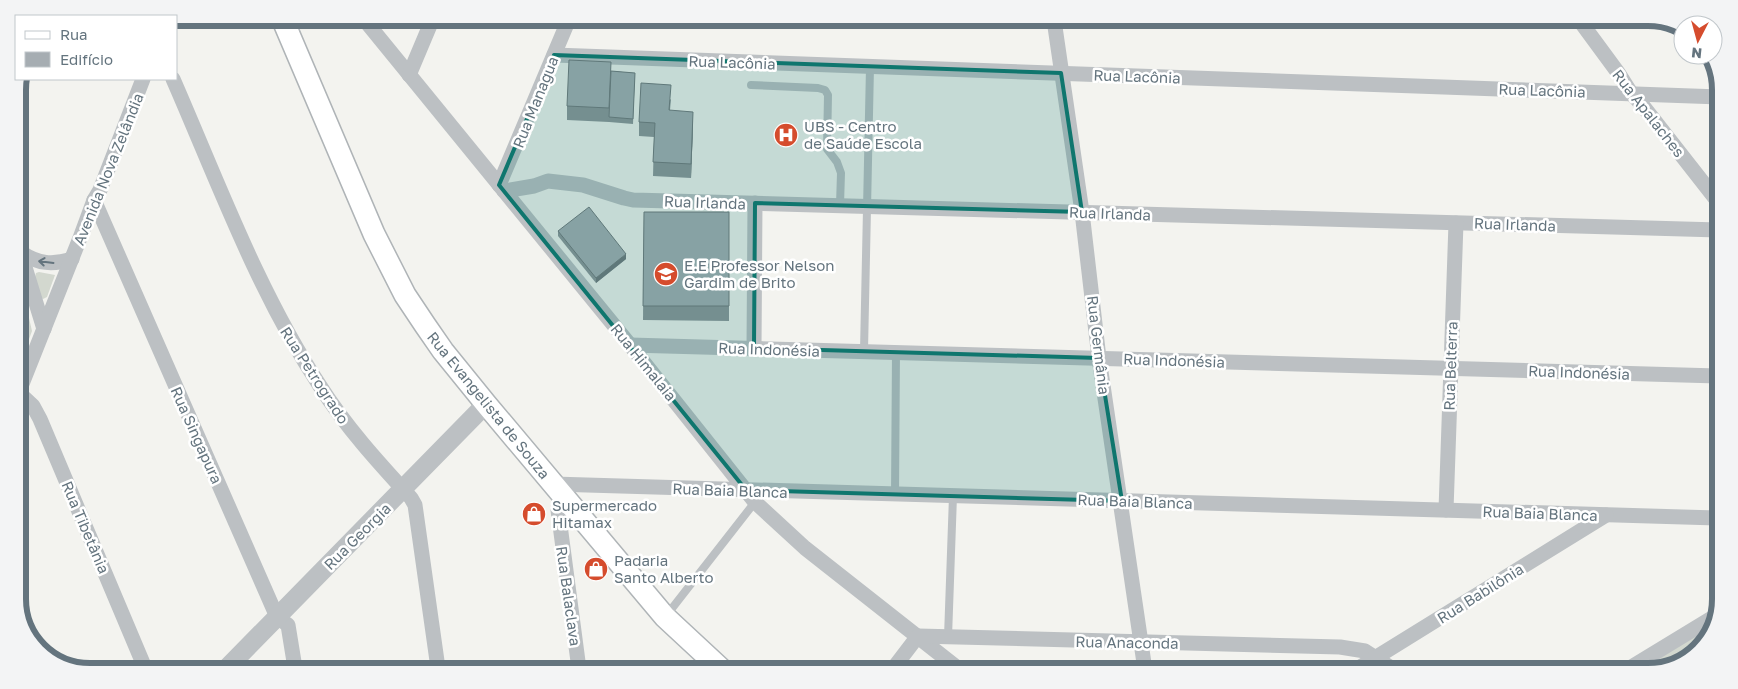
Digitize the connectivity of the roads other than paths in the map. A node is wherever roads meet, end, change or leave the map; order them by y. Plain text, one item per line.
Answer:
1 (290, 26) edge
2 (369, 26) edge
3 (430, 26) edge
4 (566, 26) edge
5 (1055, 26) edge
6 (1584, 26) edge
7 (554, 55) junction
8 (870, 67) junction
9 (1062, 73) junction
10 (409, 75) junction
11 (144, 80) edge
12 (173, 80) edge
13 (751, 85) dead end
14 (1631, 93) junction
15 (1712, 97) edge
16 (502, 188) junction
17 (1712, 193) edge
18 (94, 200) junction
19 (756, 203) junction
20 (840, 206) junction
21 (867, 206) junction
22 (1082, 212) junction
23 (1456, 222) junction
24 (1712, 230) edge
25 (26, 258) edge
26 (72, 259) junction
27 (26, 268) edge
28 (44, 329) junction
29 (630, 345) junction
30 (754, 348) junction
31 (864, 351) junction
32 (896, 352) junction
33 (1100, 358) junction
34 (1450, 368) junction
35 (26, 373) edge
36 (1712, 376) edge
37 (26, 400) edge
38 (486, 404) junction
39 (403, 489) junction
40 (558, 489) junction
41 (895, 495) junction
42 (751, 496) junction
43 (953, 496) junction
44 (1122, 500) junction
45 (1446, 510) junction
46 (1606, 515) junction
47 (1712, 518) edge
48 (277, 617) junction
49 (666, 617) junction
50 (1708, 621) edge
51 (918, 636) junction
52 (948, 638) junction
53 (1142, 642) junction
54 (1375, 658) junction
55 (143, 663) edge
56 (232, 663) edge
57 (294, 663) edge
58 (437, 663) edge
59 (578, 663) edge
60 (713, 663) edge
61 (897, 663) edge
62 (951, 663) edge
63 (1144, 663) edge
64 (1367, 663) edge
65 (1383, 663) edge
66 (1649, 663) edge

1 - 38 main road, Rua Evangelista de Souza
2 - 10 street, Rua Himalaia
3 - 10 street
4 - 7 street, Rua Managua
5 - 9 street, Rua Germânia
6 - 14 street, Rua Apalaches
7 - 8 street, Rua Lacônia
7 - 16 street, Rua Managua
8 - 9 street, Rua Lacônia
8 - 21 lane
9 - 14 street, Rua Lacônia
9 - 22 street, Rua Germânia
10 - 16 street, Rua Himalaia
11 - 18 street, Avenida Nova Zelândia
12 - 39 street, Rua Petrogrado
13 - 20 lane
14 - 15 street, Rua Lacônia
14 - 17 street, Rua Apalaches
16 - 19 street, Rua Irlanda
16 - 29 street, Rua Himalaia
18 - 26 street, Avenida Nova Zelândia
18 - 48 street, Rua Singapura
19 - 20 street, Rua Irlanda
19 - 30 street
20 - 21 street, Rua Irlanda
21 - 22 street, Rua Irlanda
21 - 31 lane
22 - 23 street, Rua Irlanda
22 - 33 street, Rua Germânia
23 - 24 street, Rua Irlanda
23 - 34 street, Rua Belterra
26 -> 25 street, Avenida Nova Zelândia
26 - 28 street, Avenida Nova Zelândia
27 - 28 street
28 - 35 street, Avenida Nova Zelândia
29 - 30 street, Rua Indonésia
29 - 42 street, Rua Himalaia
30 - 31 street, Rua Indonésia
31 - 32 street, Rua Indonésia
32 - 33 street, Rua Indonésia
32 - 41 lane
33 - 34 street, Rua Indonésia
33 - 44 street, Rua Germânia
34 - 36 street, Rua Indonésia
34 - 45 street, Rua Belterra
37 - 55 street, Rua Tibetânia
38 - 39 street, Rua Georgia
38 - 40 main road, Rua Evangelista de Souza
39 - 48 street, Rua Georgia
39 - 58 street, Rua Petrogrado
40 - 42 street, Rua Baia Blanca
40 - 49 main road, Rua Evangelista de Souza
40 - 59 street, Rua Balaclava
41 - 42 street, Rua Baia Blanca
41 - 43 street, Rua Baia Blanca
42 - 49 lane
42 - 51 street, Rua Himalaia
43 - 44 street, Rua Baia Blanca
43 - 52 lane
44 - 45 street, Rua Baia Blanca
44 - 53 street, Rua Germânia
45 - 46 street, Rua Baia Blanca
46 - 47 street, Rua Baia Blanca
46 - 54 street, Rua Babilônia
48 - 56 street, Rua Georgia
48 - 57 street, Rua Singapura
49 - 60 main road, Rua Evangelista de Souza
50 - 66 street
51 - 52 street, Rua Anaconda
51 - 61 street
51 - 62 street, Rua Himalaia
52 - 53 street, Rua Anaconda
53 - 54 street, Rua Anaconda
53 - 63 street, Rua Germânia
54 - 64 street, Rua Babilônia
54 - 65 street, Rua Anaconda

